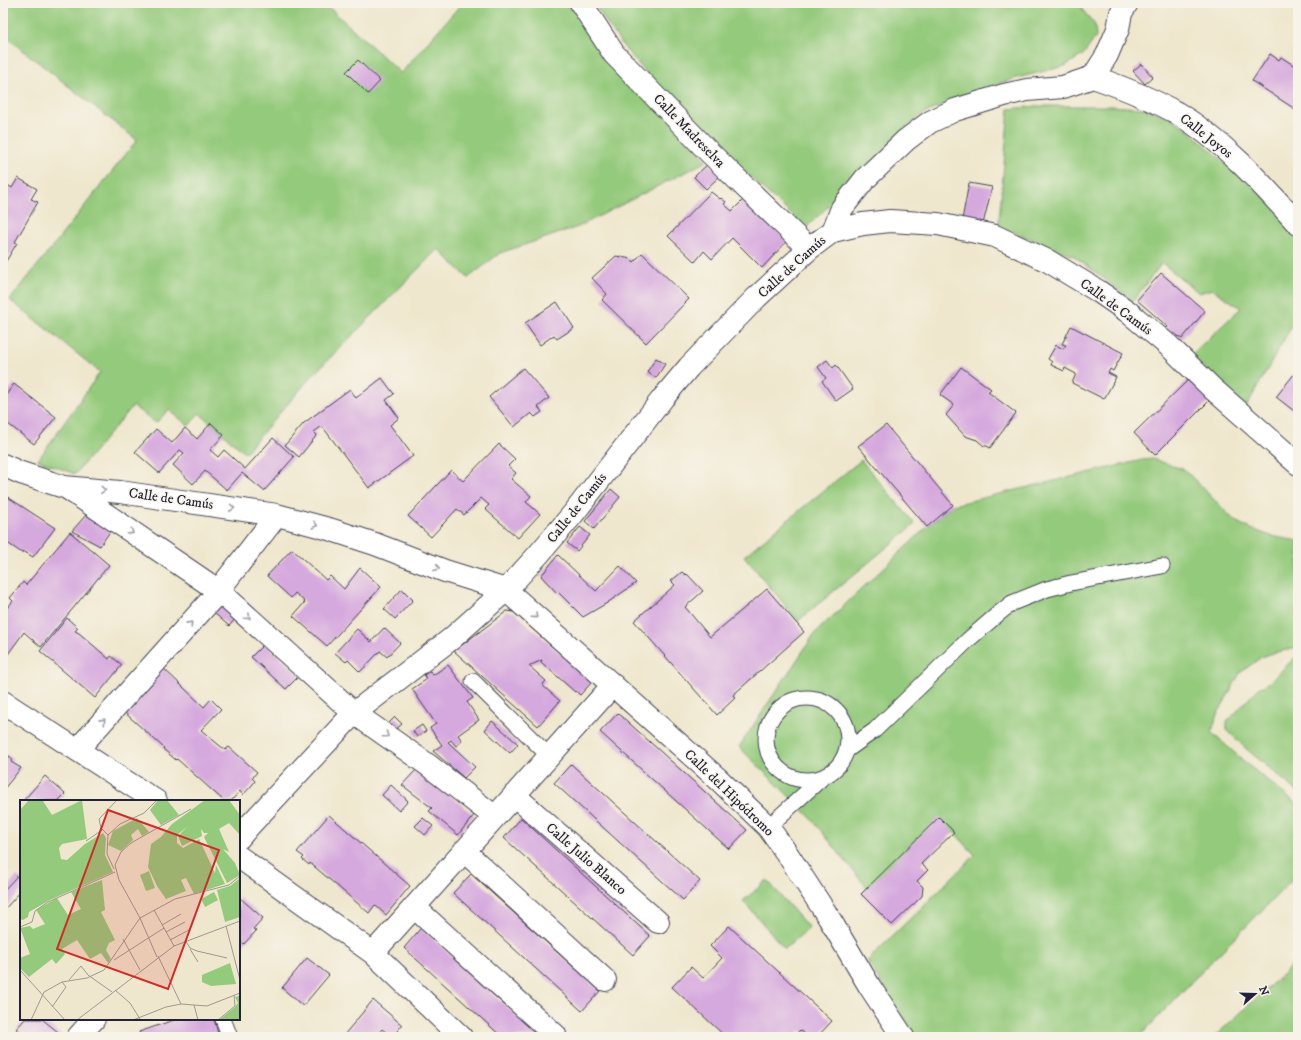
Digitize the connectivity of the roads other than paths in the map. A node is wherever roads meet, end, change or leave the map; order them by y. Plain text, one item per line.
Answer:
1 (581, 3) edge
2 (1118, 6) edge
3 (1094, 76) junction
4 (1298, 224) edge
5 (833, 231) junction
6 (809, 249) junction
7 (1298, 464) edge
8 (3, 465) edge
9 (64, 487) junction
10 (277, 515) junction
11 (1162, 566) dead end
12 (506, 590) junction
13 (219, 591) junction
14 (473, 681) dead end
15 (613, 685) junction
16 (3, 702) edge
17 (354, 713) junction
18 (77, 750) junction
19 (847, 750) junction
20 (549, 756) junction
21 (822, 778) junction
22 (514, 795) junction
23 (154, 800) edge
24 (495, 817) junction
25 (768, 827) junction
26 (240, 850) edge
27 (464, 851) junction
28 (240, 854) edge
29 (414, 907) junction
30 (658, 922) dead end
31 (373, 953) junction
32 (605, 980) dead end
33 (93, 1020) edge
34 (223, 1020) edge
35 (454, 1034) edge
36 (555, 1035) dead end
37 (78, 1037) edge
38 (230, 1037) edge
39 (903, 1037) edge

1 - 6 street, Calle Madreselva
2 - 3 street
3 - 4 street, Calle Joyos
3 - 5 street
5 - 6 street, Calle de Camús
5 - 7 street, Calle de Camús
6 - 12 street, Calle de Camús
8 - 9 street, Calle de Camús
9 -> 10 street, Calle de Camús
9 -> 13 street, Calle de Camús
10 -> 12 street, Calle de Camús
10 - 13 street
11 - 19 lane
12 -> 15 street, Calle del Hipódromo
12 - 17 street, Calle de Camús
13 -> 17 street, Calle de Camús
18 -> 13 street
14 - 20 lane
15 - 20 street
15 - 25 street, Calle del Hipódromo
16 - 18 street
17 -> 24 street, Calle de Camús
17 - 26 street, Calle de Camús
18 - 23 street
19 - 21 lane
19 - 21 lane
20 - 22 street
21 - 25 lane
22 - 24 street
22 - 30 street, Calle Julio Blanco
24 - 27 street
25 - 39 street, Calle del Hipódromo
27 - 29 street
27 - 32 street
28 - 31 street
29 - 31 street
29 - 36 street
31 - 35 street
33 - 37 street
34 - 38 lane

